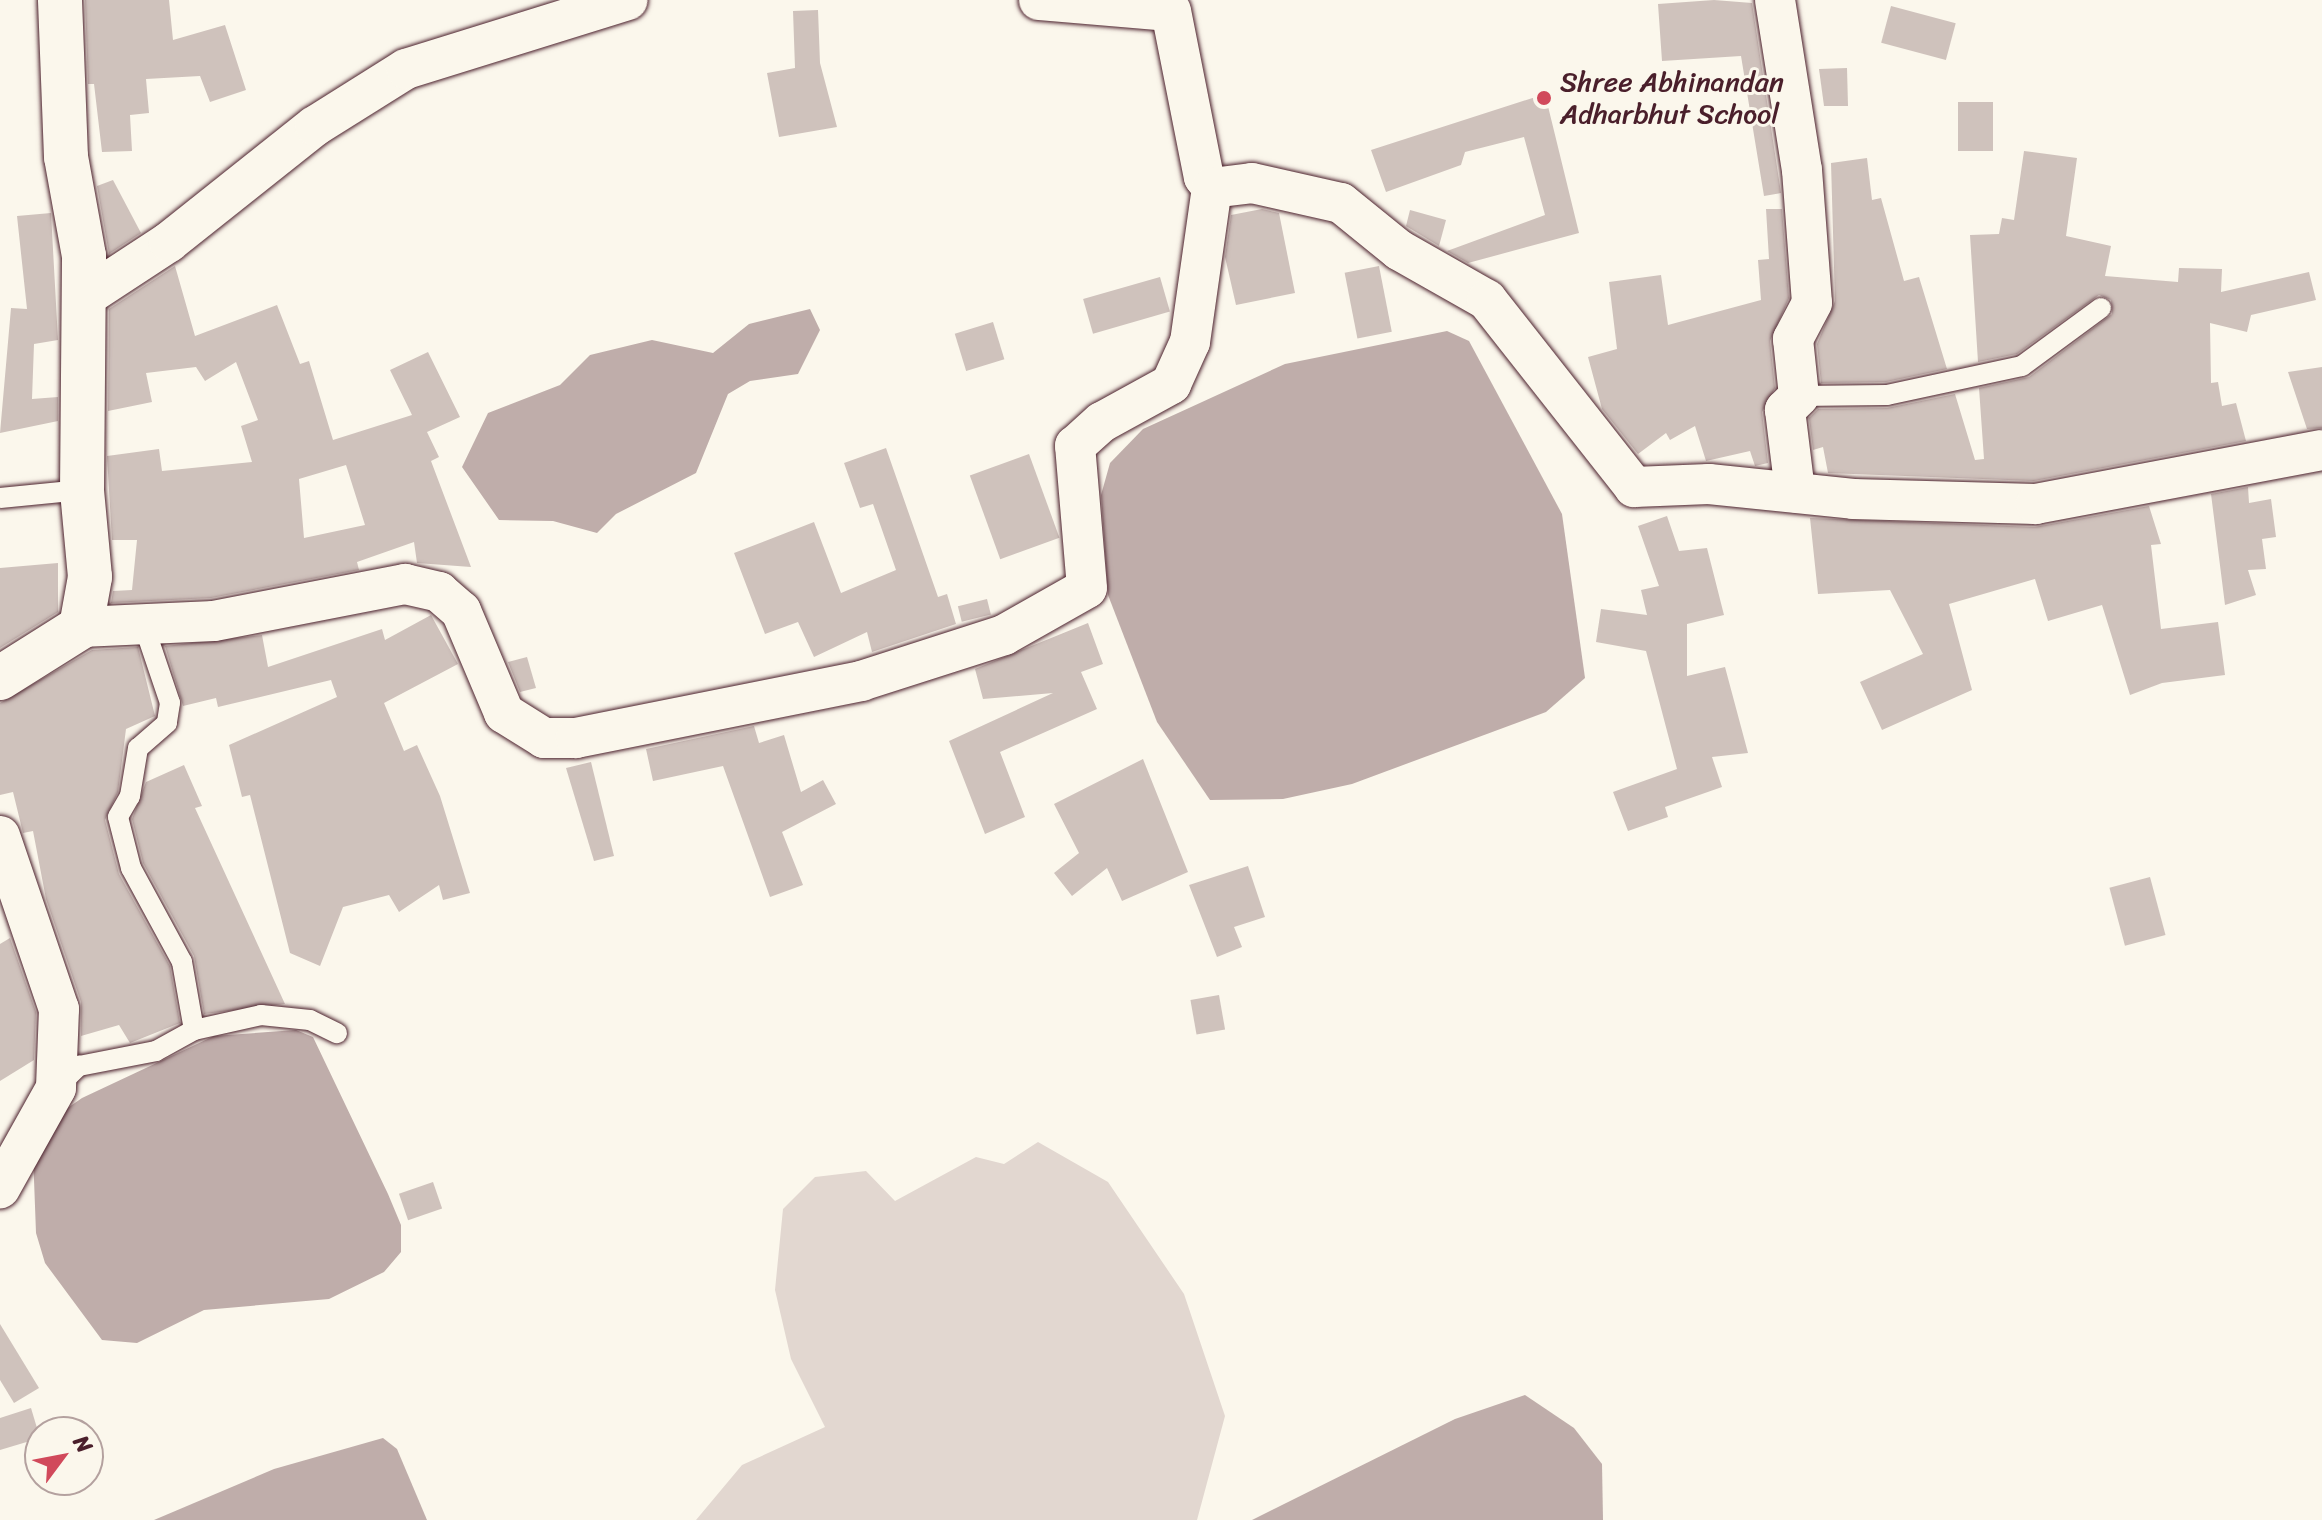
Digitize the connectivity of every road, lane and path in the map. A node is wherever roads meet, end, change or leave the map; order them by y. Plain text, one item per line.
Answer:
1 (60, 0) edge
2 (627, 0) edge
3 (1039, 0) edge
4 (1775, 0) edge
5 (1212, 188) junction
6 (85, 297) junction
7 (2101, 308) dead end
8 (1799, 396) junction
9 (2322, 450) edge
10 (82, 490) junction
11 (1795, 492) junction
12 (0, 498) edge
13 (144, 626) junction
14 (81, 627) junction
15 (0, 678) edge
16 (0, 836) edge
17 (194, 1030) junction
18 (337, 1033) dead end
19 (56, 1088) junction
20 (0, 1188) edge

1 - 6 street
2 - 6 street
3 - 5 street
4 - 8 street
5 - 11 street
5 - 13 street
6 - 10 street
7 - 8 lane
8 - 11 street
9 - 11 street
10 - 12 lane
10 - 14 street
13 - 14 street
13 - 17 lane
14 - 15 street
16 - 19 street
17 - 18 lane
17 - 19 lane
19 - 20 street

